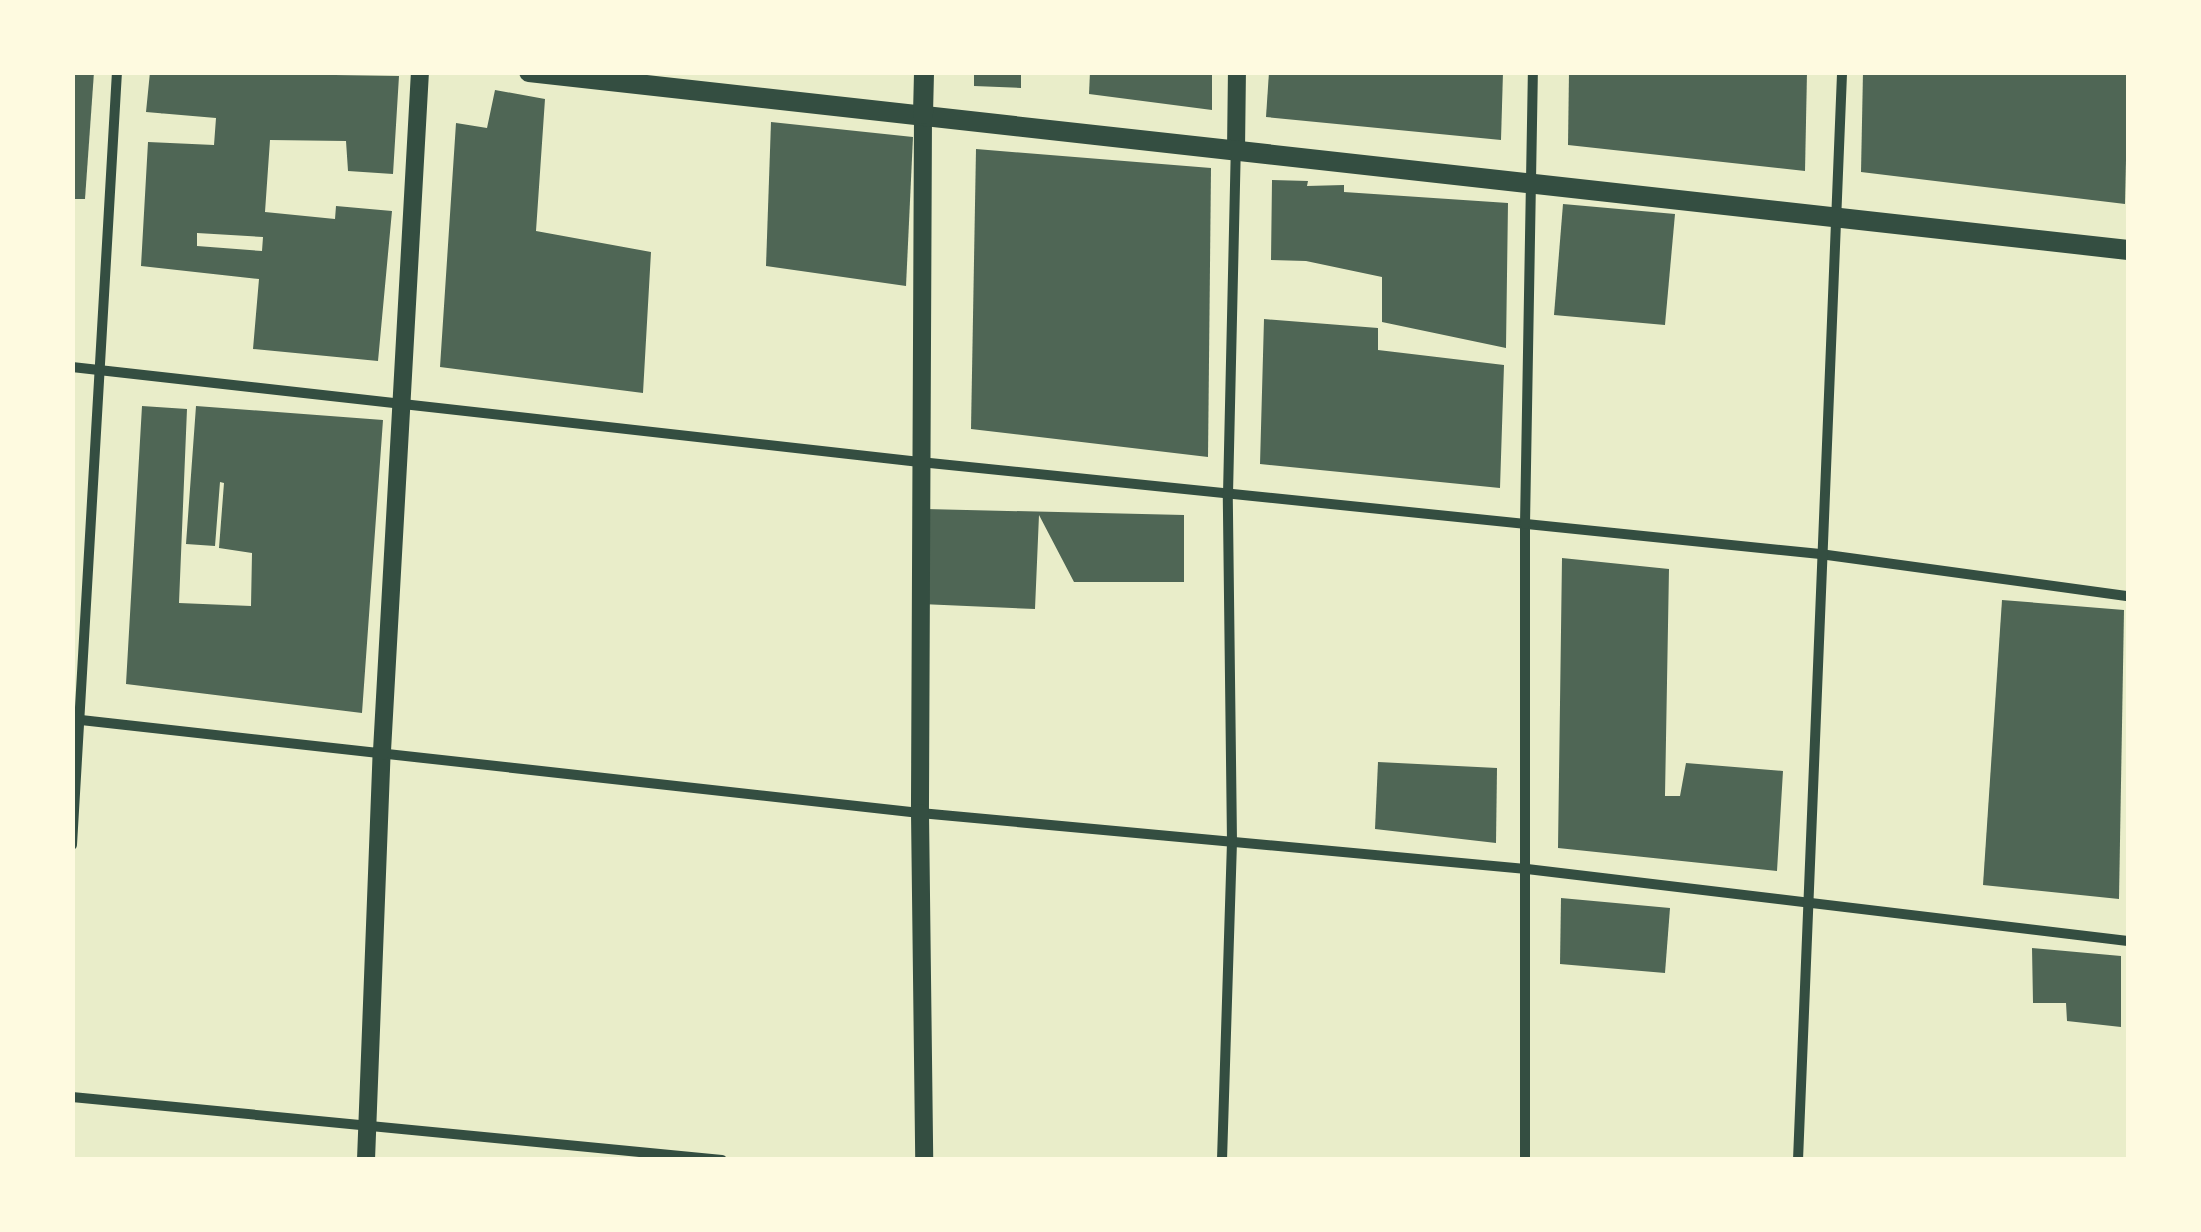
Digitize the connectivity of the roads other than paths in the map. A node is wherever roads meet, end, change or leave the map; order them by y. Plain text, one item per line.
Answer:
1 (117, 72) edge
2 (420, 72) edge
3 (529, 72) edge
4 (924, 72) edge
5 (1237, 72) edge
6 (1533, 72) edge
7 (1842, 72) edge
8 (923, 114) junction
9 (1236, 150) junction
10 (1534, 184) junction
11 (1838, 216) junction
12 (2128, 250) edge
13 (72, 367) edge
14 (102, 370) junction
15 (404, 401) junction
16 (920, 462) junction
17 (1228, 494) junction
18 (1525, 524) junction
19 (1820, 554) junction
20 (2128, 596) edge
21 (76, 719) edge
22 (382, 751) junction
23 (920, 813) junction
24 (1232, 842) junction
25 (72, 846) edge
26 (1527, 869) junction
27 (1809, 902) junction
28 (2128, 941) edge
29 (72, 1097) edge
30 (368, 1123) junction
31 (366, 1160) edge
32 (722, 1160) edge
33 (924, 1160) edge
34 (1222, 1160) edge
35 (1524, 1160) edge
36 (1798, 1160) edge

1 - 14 street
2 - 15 street
3 - 8 main road
4 - 8 main road
5 - 9 street
6 - 10 street
7 - 11 street
8 - 9 main road
8 - 16 street
9 - 10 main road
9 - 17 street
10 - 11 main road
10 - 18 street
11 - 12 main road
11 - 19 street
13 - 14 street
14 - 15 street
14 - 21 street
15 - 16 street
15 - 22 street
16 - 17 street
16 - 23 street
17 - 18 street
17 - 24 street
18 - 19 street
18 - 26 street
19 - 20 street
19 - 27 street
21 - 22 street
21 - 25 street
22 - 23 street
22 - 30 street
23 - 24 street
23 - 33 street
24 - 26 street
24 - 34 street
26 - 27 street
26 - 35 street
27 - 28 street
27 - 36 street
29 - 30 street
30 - 31 street
30 - 32 street

